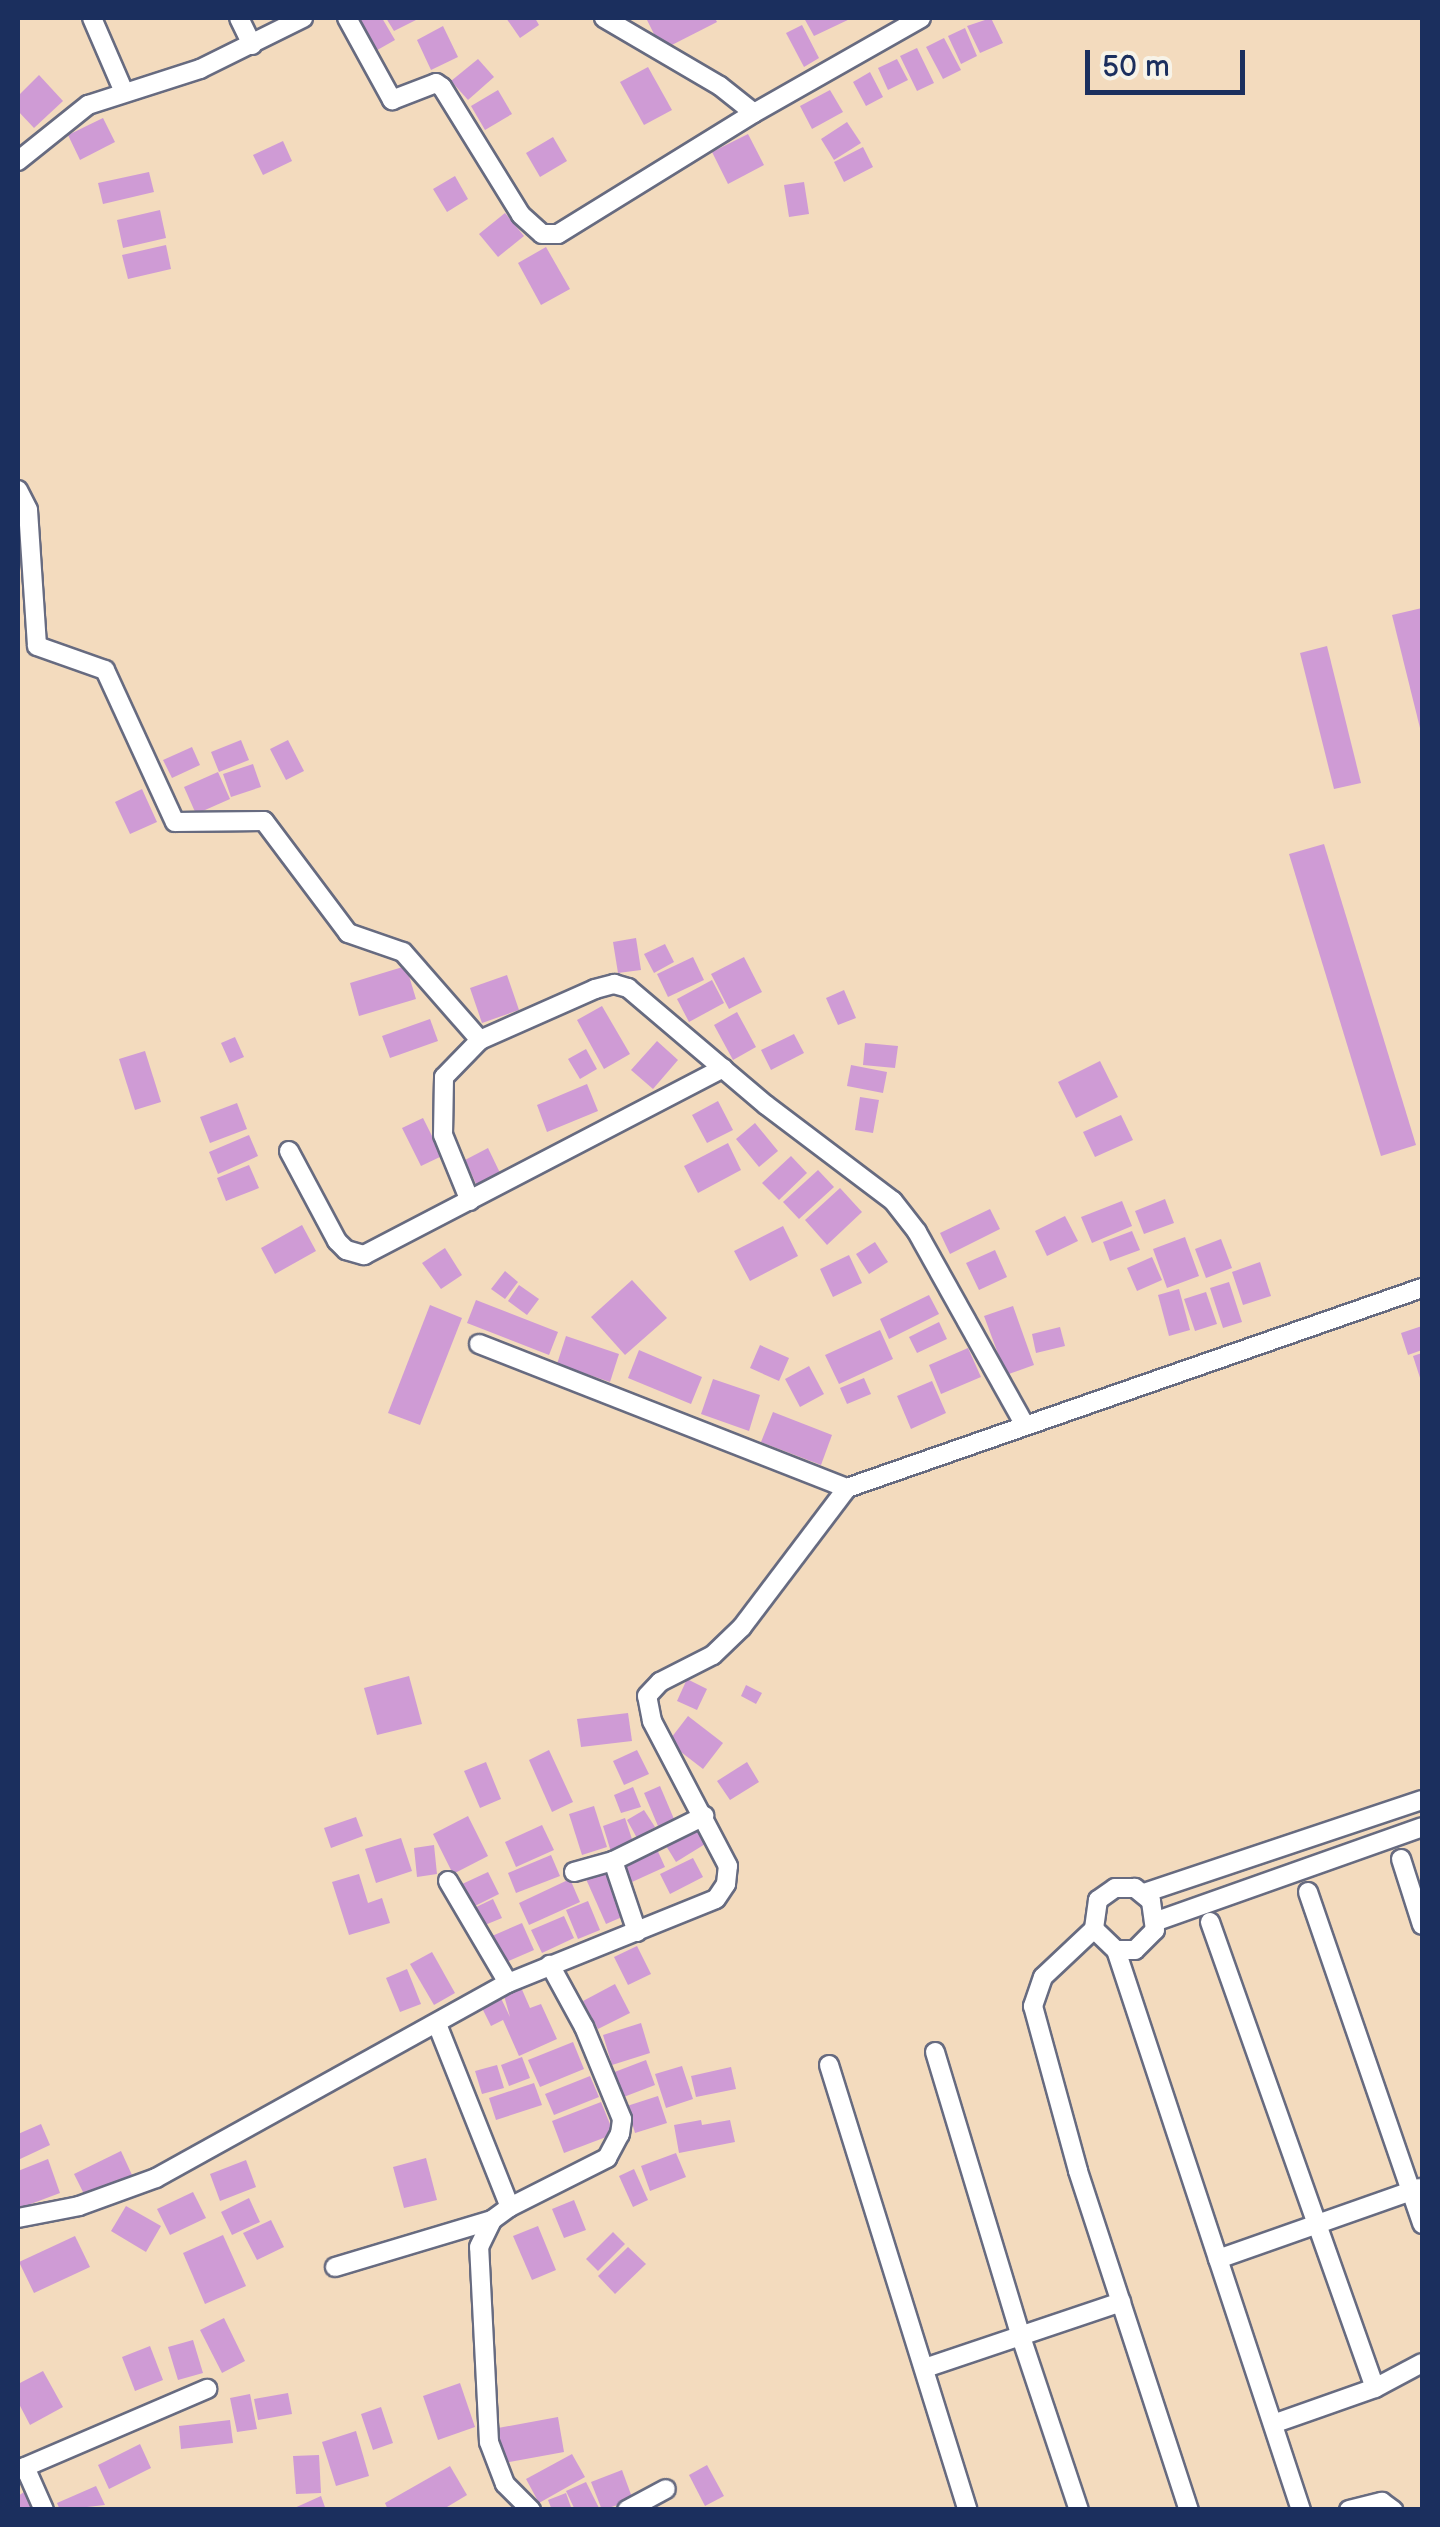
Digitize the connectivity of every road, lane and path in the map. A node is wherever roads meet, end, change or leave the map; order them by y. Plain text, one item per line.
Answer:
1 (92, 18) edge
2 (239, 18) edge
3 (303, 18) edge
4 (347, 18) edge
5 (604, 18) edge
6 (921, 18) edge
7 (252, 45) junction
8 (124, 92) junction
9 (754, 114) junction
10 (18, 161) edge
11 (18, 490) edge
12 (480, 1040) junction
13 (723, 1068) junction
14 (289, 1151) dead end
15 (470, 1201) junction
16 (1422, 1288) edge
17 (479, 1344) dead end
18 (1025, 1426) junction
19 (848, 1488) junction
20 (1422, 1800) edge
21 (704, 1816) junction
22 (1422, 1827) edge
23 (1400, 1859) dead end
24 (613, 1862) junction
25 (574, 1872) dead end
26 (448, 1881) dead end
27 (1308, 1892) dead end
28 (1144, 1893) junction
29 (1157, 1920) junction
30 (1210, 1922) dead end
31 (1422, 1925) edge
32 (1094, 1929) junction
33 (636, 1932) junction
34 (1116, 1950) junction
35 (550, 1965) junction
36 (508, 1983) junction
37 (437, 2024) junction
38 (935, 2052) dead end
39 (828, 2066) dead end
40 (1417, 2189) edge
41 (510, 2207) junction
42 (18, 2218) edge
43 (492, 2220) junction
44 (1317, 2224) junction
45 (1422, 2224) edge
46 (1218, 2258) junction
47 (335, 2267) dead end
48 (1121, 2302) junction
49 (1021, 2338) junction
50 (1422, 2363) edge
51 (925, 2368) junction
52 (1375, 2388) junction
53 (206, 2389) dead end
54 (1273, 2424) junction
55 (21, 2468) edge
56 (666, 2489) dead end
57 (44, 2510) edge
58 (531, 2510) edge
59 (627, 2510) edge
60 (968, 2510) edge
61 (1080, 2510) edge
62 (1190, 2510) edge
63 (1301, 2510) edge
64 (1349, 2510) edge
65 (1393, 2510) edge

1 - 8 street
2 - 7 street
3 - 7 street
4 - 9 street
5 - 9 street
6 - 9 street
7 - 8 street
8 - 10 street
11 - 12 street
12 - 13 street
12 - 15 street
13 - 15 street
13 - 18 street
14 - 15 street
16 - 18 street
17 - 19 street
18 - 19 street
19 - 21 street
20 - 28 street
21 - 24 street
21 - 33 street
22 - 29 street
23 - 31 street
24 - 25 street
24 - 33 street
26 - 36 street
27 - 40 street
28 - 29 street
28 - 32 street
29 - 34 street
30 - 44 street
32 - 34 street
32 - 48 street
33 - 35 street
34 - 46 street
35 - 36 street
35 - 41 street
36 - 37 street
37 - 41 street
37 - 42 street
38 - 49 street
39 - 51 street
40 - 44 street
40 - 45 street
41 - 43 street
43 - 47 street
43 - 58 street
44 - 46 street
44 - 52 street
46 - 54 street
48 - 49 street
48 - 62 street
49 - 51 street
49 - 61 street
50 - 52 street
51 - 60 street
52 - 54 street
53 - 55 street
54 - 63 street
55 - 57 street
56 - 59 street
64 - 65 street

